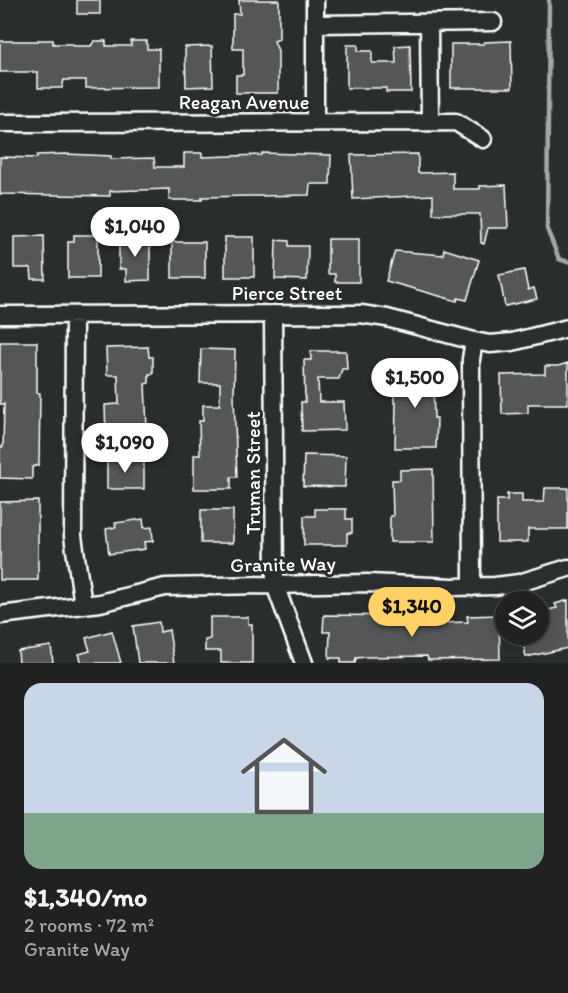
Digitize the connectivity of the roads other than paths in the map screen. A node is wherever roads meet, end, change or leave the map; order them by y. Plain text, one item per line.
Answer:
1 (315, 0) edge
2 (493, 22) dead end
3 (429, 23) junction
4 (315, 24) junction
5 (315, 122) junction
6 (430, 122) junction
7 (0, 123) edge
8 (483, 139) dead end
9 (273, 314) junction
10 (0, 315) edge
11 (74, 315) junction
12 (568, 328) edge
13 (474, 341) junction
14 (568, 568) edge
15 (275, 585) junction
16 (472, 587) junction
17 (83, 605) junction
18 (0, 615) edge
19 (304, 663) edge

1 - 4 street
2 - 3 street
3 - 4 street
3 - 6 street
4 - 5 street
5 - 6 street, Reagan Avenue
5 - 7 street, Reagan Avenue
6 - 8 street, Reagan Avenue
9 - 11 street, Pierce Street
9 - 13 street, Pierce Street
9 - 15 street, Truman Street
10 - 11 street, Pierce Street
11 - 17 street
12 - 13 street, Pierce Street
13 - 16 street
14 - 16 street, Granite Way
15 - 16 street, Granite Way
15 - 17 street, Granite Way
15 - 19 street, Truman Street
17 - 18 street, Granite Way

